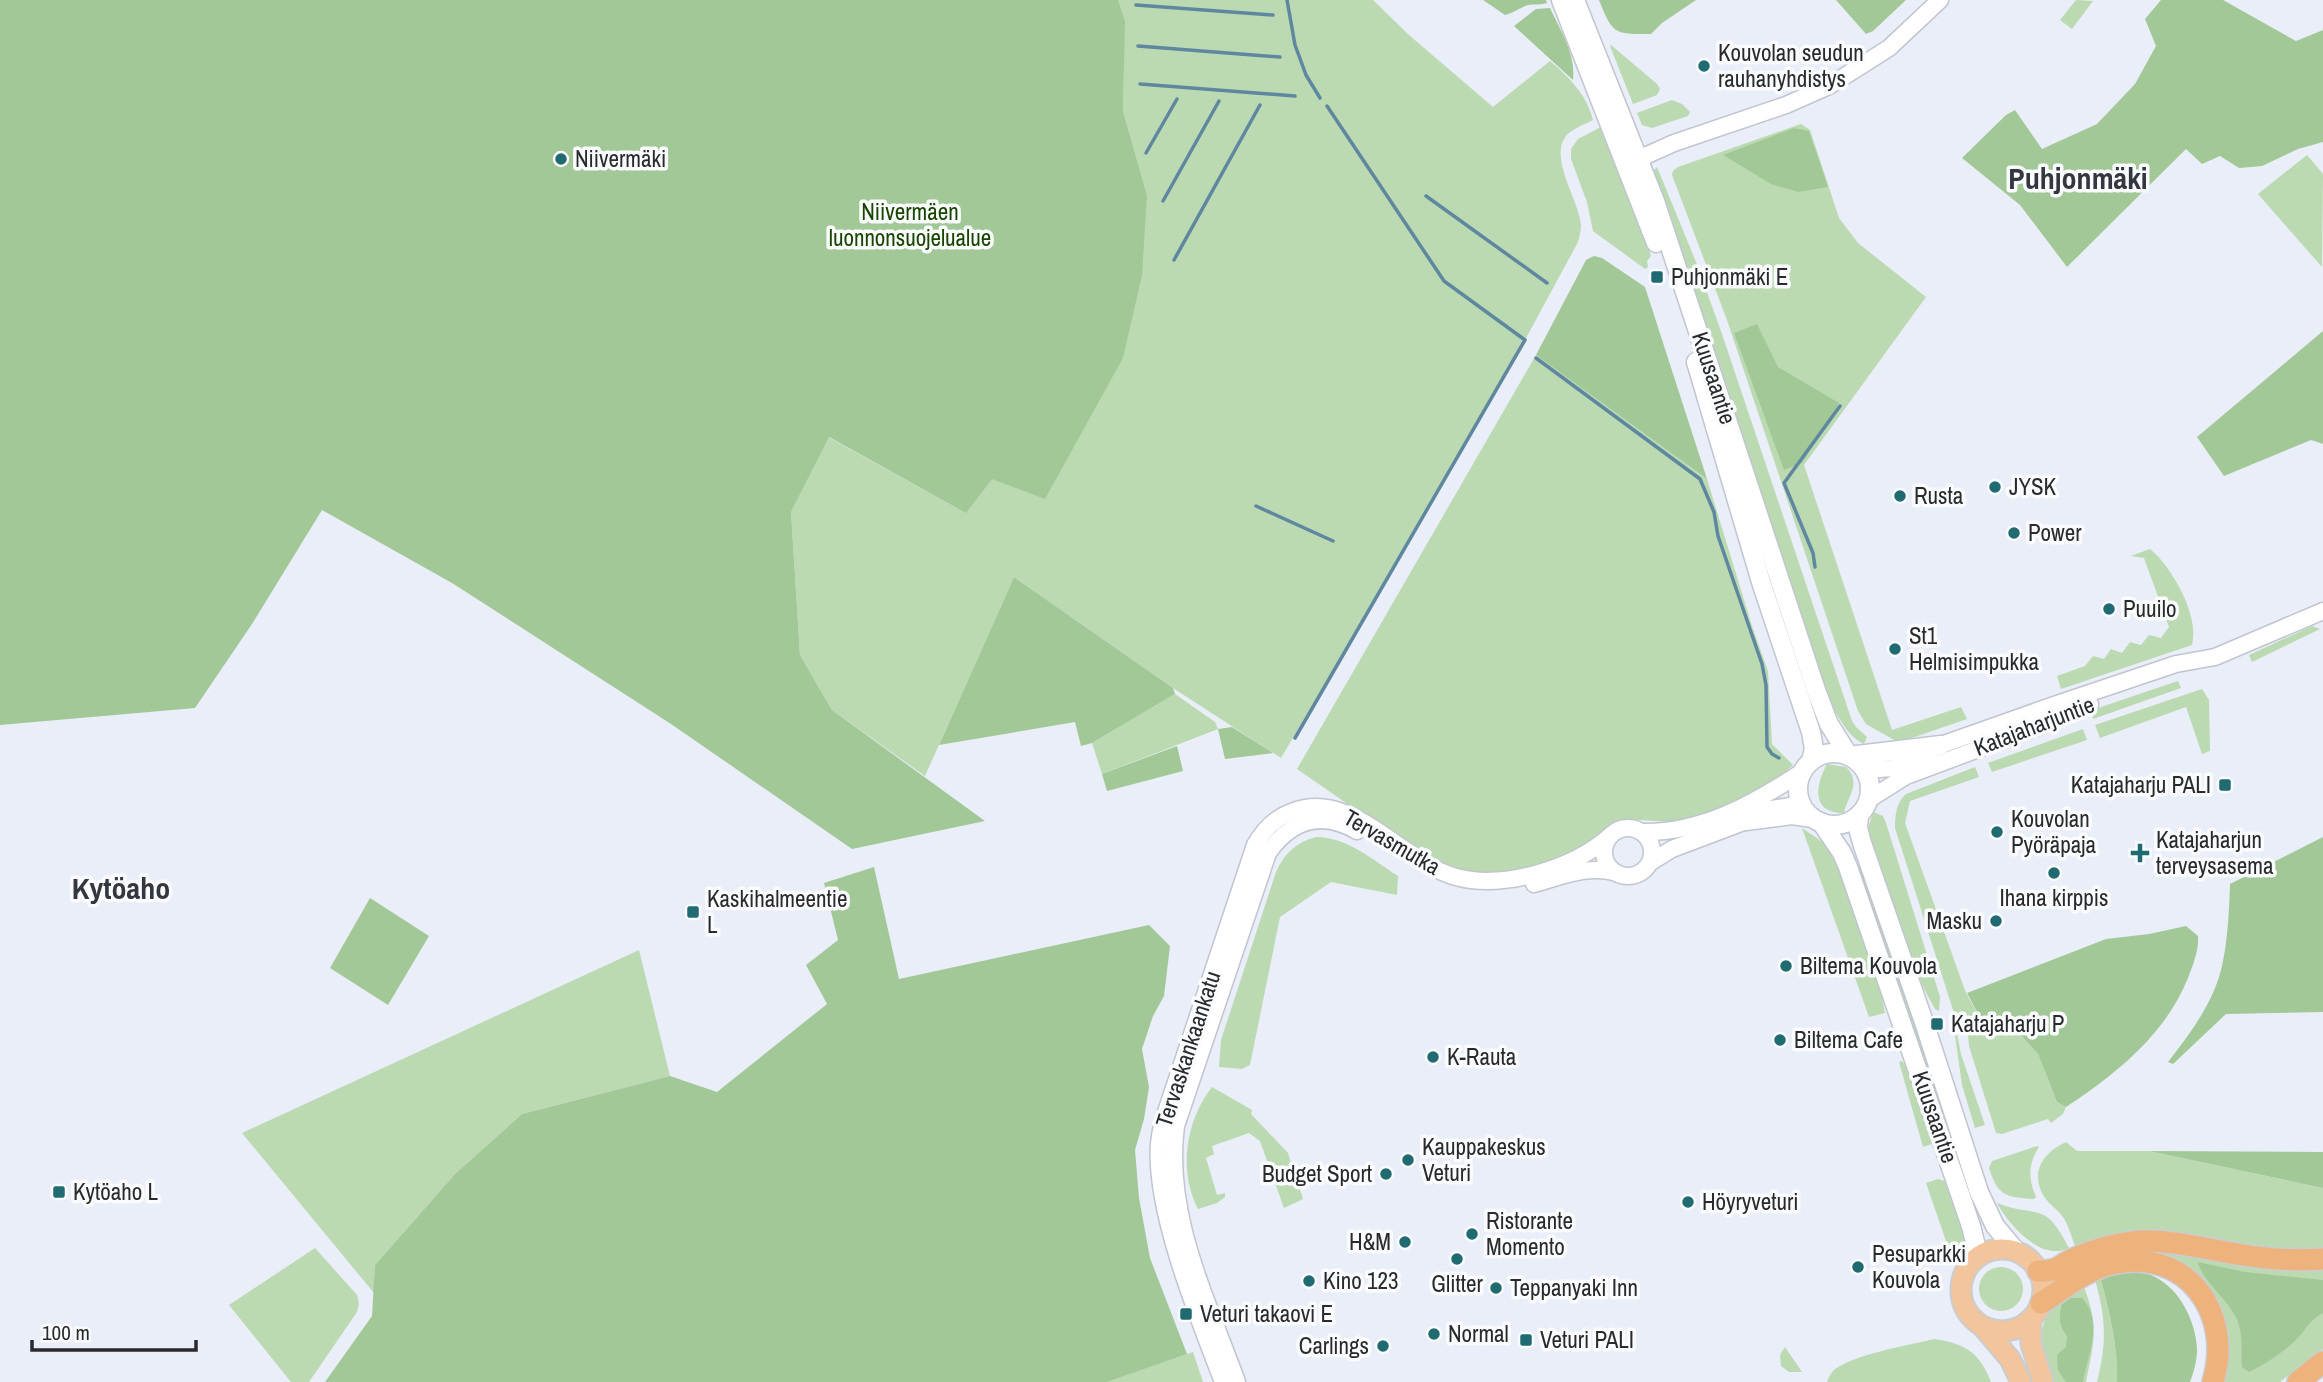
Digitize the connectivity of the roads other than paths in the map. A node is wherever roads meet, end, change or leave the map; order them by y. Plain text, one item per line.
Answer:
1 (1561, 0) edge
2 (1576, 0) edge
3 (1940, 0) edge
4 (1633, 162) junction
5 (2323, 611) edge
6 (2203, 660) junction
7 (1941, 745) junction
8 (1849, 756) junction
9 (1807, 767) junction
10 (1865, 770) junction
11 (1863, 807) junction
12 (1812, 815) junction
13 (1294, 818) junction
14 (1746, 821) joint
15 (1642, 832) junction
16 (1610, 836) junction
17 (1651, 862) junction
18 (1614, 872) junction
19 (2323, 1259) edge
20 (1973, 1260) junction
21 (2027, 1260) junction
22 (2036, 1311) junction
23 (1982, 1326) junction
24 (2323, 1362) edge
25 (1223, 1382) edge
26 (1237, 1382) edge
27 (2021, 1382) edge
28 (2043, 1382) edge
29 (2213, 1382) edge
30 (2298, 1382) edge

1 - 4 main road, Kuusaantie
2 - 4 main road, Kuusaantie
3 - 4 street
4 - 8 main road, Kuusaantie
4 - 9 main road, Kuusaantie
5 - 6 street, Katajaharjuntie
6 - 7 street, Katajaharjuntie
6 - 11 street, Katajaharjuntie
7 - 8 main road
7 - 10 street, Katajaharjuntie
8 - 9 main road
8 - 10 main road
9 - 12 main road
9 - 15 street
10 - 11 main road
11 - 12 main road
11 - 21 main road, Kuusaantie
12 - 14 main road
12 - 20 main road, Kuusaantie
13 - 16 street, Tervasmutka
13 - 18 street, Tervasmutka
13 - 25 street, Tervaskankaankatu
13 - 26 street, Tervaskankaankatu
14 - 17 street
15 - 16 street
15 - 17 street
16 - 18 street
17 - 18 street
19 - 21 highway
20 - 21 main road
20 - 23 main road
21 - 22 main road
22 - 23 main road
22 - 28 main road
22 - 29 highway
23 - 27 main road
24 - 30 highway

